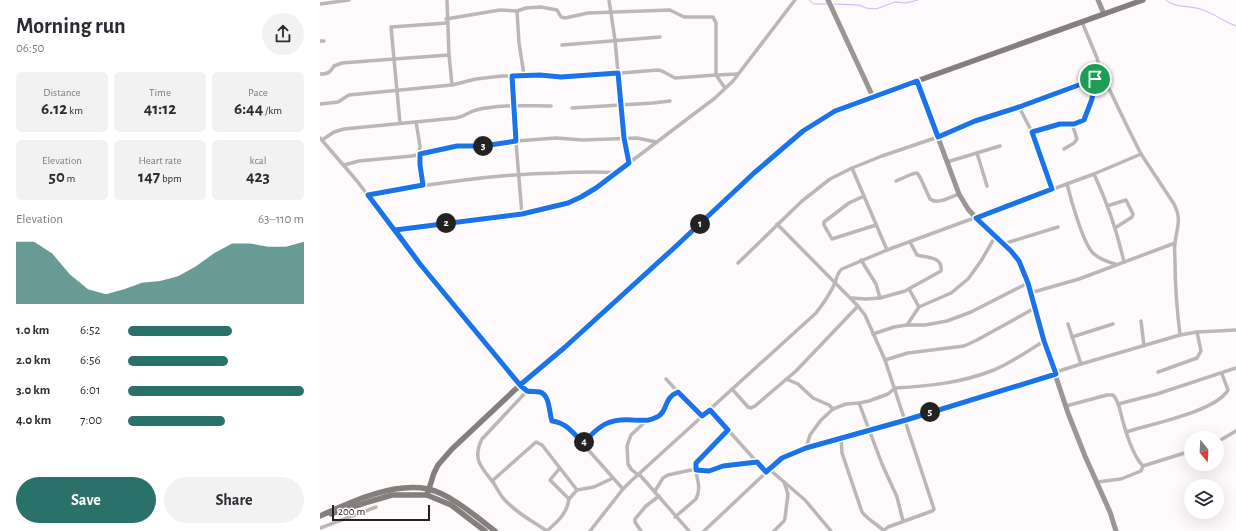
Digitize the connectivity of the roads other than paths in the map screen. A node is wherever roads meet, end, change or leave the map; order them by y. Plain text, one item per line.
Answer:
1 (349, 0) edge
2 (447, 0) edge
3 (609, 0) edge
4 (795, 0) edge
5 (828, 0) edge
6 (1098, 0) edge
7 (1143, 0) edge
8 (320, 4) edge
9 (517, 11) junction
10 (610, 13) junction
11 (1104, 14) junction
12 (447, 21) junction
13 (1082, 22) junction
14 (660, 37) dead end
15 (615, 40) junction
16 (562, 45) dead end
17 (448, 55) junction
18 (394, 59) junction
19 (618, 73) junction
20 (320, 74) edge
21 (716, 74) junction
22 (738, 74) junction
23 (524, 75) junction
24 (512, 76) junction
25 (1104, 77) junction
26 (1095, 79) junction
27 (917, 81) junction
28 (452, 85) junction
29 (725, 88) junction
30 (397, 91) junction
31 (873, 97) junction
32 (670, 100) dead end
33 (320, 104) edge
34 (620, 105) junction
35 (513, 106) junction
36 (551, 106) dead end
37 (1019, 107) junction
38 (572, 108) dead end
39 (416, 122) junction
40 (400, 123) junction
41 (1072, 124) junction
42 (1032, 132) junction
43 (938, 137) junction
44 (624, 138) junction
45 (321, 139) edge
46 (516, 141) junction
47 (656, 142) junction
48 (1000, 146) dead end
49 (1064, 149) dead end
50 (977, 153) junction
51 (420, 154) junction
52 (1141, 154) junction
53 (947, 162) junction
54 (629, 163) junction
55 (344, 165) junction
56 (852, 168) junction
57 (616, 173) junction
58 (519, 174) junction
59 (1094, 174) junction
60 (896, 181) dead end
61 (1067, 184) junction
62 (423, 185) junction
63 (987, 186) dead end
64 (1052, 189) junction
65 (959, 194) junction
66 (368, 195) junction
67 (864, 196) junction
68 (1107, 206) junction
69 (522, 214) junction
70 (976, 218) junction
71 (777, 224) junction
72 (876, 225) junction
73 (1058, 227) dead end
74 (1115, 228) junction
75 (395, 230) junction
76 (995, 237) junction
77 (910, 242) junction
78 (1175, 243) junction
79 (1003, 244) junction
80 (887, 250) junction
81 (861, 260) junction
82 (1124, 262) junction
83 (738, 263) dead end
84 (1115, 264) junction
85 (835, 282) junction
86 (1028, 283) junction
87 (910, 289) junction
88 (1030, 293) junction
89 (851, 298) junction
90 (880, 298) junction
91 (858, 306) junction
92 (919, 307) junction
93 (1035, 308) junction
94 (1141, 321) dead end
95 (1068, 324) dead end
96 (1113, 324) dead end
97 (907, 325) junction
98 (1236, 330) edge
99 (1197, 332) junction
100 (873, 334) junction
101 (1180, 335) junction
102 (1072, 337) junction
103 (1044, 341) junction
104 (1144, 346) junction
105 (885, 360) junction
106 (1081, 364) junction
107 (1236, 368) edge
108 (1158, 372) dead end
109 (1056, 374) junction
110 (1222, 374) junction
111 (666, 379) dead end
112 (786, 379) junction
113 (520, 385) junction
114 (895, 388) junction
115 (732, 389) junction
116 (527, 391) junction
117 (678, 392) junction
118 (859, 403) junction
119 (1118, 404) junction
120 (1066, 406) junction
121 (834, 409) junction
122 (710, 410) junction
123 (702, 416) junction
124 (906, 420) junction
125 (646, 421) junction
126 (728, 430) junction
127 (870, 430) junction
128 (1236, 431) edge
129 (1126, 432) junction
130 (841, 438) junction
131 (1224, 438) edge
132 (583, 443) junction
133 (806, 448) junction
134 (1184, 453) edge
135 (757, 462) junction
136 (1143, 466) junction
137 (560, 468) junction
138 (769, 469) junction
139 (696, 470) junction
140 (766, 472) junction
141 (639, 474) junction
142 (613, 478) junction
143 (784, 481) junction
144 (492, 482) junction
145 (1097, 482) junction
146 (623, 489) junction
147 (577, 490) junction
148 (654, 491) junction
149 (428, 492) junction
150 (659, 496) junction
151 (569, 499) junction
152 (376, 507) dead end
153 (320, 517) edge
154 (675, 517) junction
155 (903, 521) junction
156 (320, 528) edge
157 (493, 530) edge
158 (830, 530) edge
159 (485, 531) edge
160 (547, 531) edge
161 (590, 531) edge
162 (641, 531) edge
163 (689, 531) edge
164 (704, 531) edge
165 (774, 531) edge
166 (825, 531) edge
167 (884, 531) edge
168 (1116, 531) edge

1 - 8 street
2 - 12 street
3 - 10 street
4 - 22 street
5 - 31 street
6 - 11 street
7 - 11 main road
9 - 10 street
9 - 12 street
9 - 23 street
10 - 15 street
10 - 21 street
11 - 13 main road
12 - 17 street
12 - 18 street
13 - 25 street
13 - 27 main road
14 - 15 street
15 - 16 street
15 - 19 street
17 - 18 street
17 - 28 street
18 - 20 street
18 - 30 street
19 - 21 street
19 - 23 street
19 - 34 street
21 - 22 street
21 - 29 street
22 - 29 street
23 - 24 street
24 - 28 street
24 - 35 street
25 - 26 street
25 - 52 street
26 - 37 street
26 - 41 street
27 - 31 main road
27 - 43 street
28 - 30 street
29 - 47 street
30 - 33 street
30 - 40 street
31 - 113 main road
32 - 34 street
34 - 38 street
34 - 44 street
35 - 36 street
35 - 39 street
35 - 46 street
37 - 42 street
37 - 43 street
39 - 40 street
39 - 51 street
40 - 45 street
41 - 42 street
41 - 49 street
42 - 64 street
43 - 53 street
43 - 56 street
44 - 46 street
44 - 47 street
44 - 54 street
45 - 55 street
46 - 51 street
46 - 58 street
47 - 54 street
48 - 50 street
50 - 53 street
50 - 63 street
51 - 55 street
51 - 62 street
52 - 59 street
52 - 78 street
53 - 65 street
54 - 57 street
55 - 66 street
56 - 67 street
56 - 71 street
57 - 58 street
57 - 69 street
58 - 62 street
58 - 69 street
59 - 61 street
59 - 68 street
60 - 65 street
61 - 64 street
61 - 84 street
62 - 66 street
64 - 70 street
65 - 70 street
66 - 75 street
67 - 72 street
67 - 72 street
68 - 74 street
68 - 74 street
69 - 75 street
70 - 76 street
70 - 77 street
71 - 83 street
71 - 85 street
72 - 80 street
73 - 79 street
74 - 82 street
75 - 113 street
76 - 79 street
76 - 92 street
77 - 80 street
77 - 87 street
78 - 82 street
78 - 101 street
79 - 86 street
80 - 81 street
81 - 85 street
81 - 90 street
82 - 84 street
84 - 88 street
85 - 89 street
85 - 115 street
86 - 88 street
86 - 97 street
87 - 90 street
87 - 92 street
88 - 93 street
89 - 90 street
89 - 91 street
91 - 100 street
91 - 112 street
92 - 97 street
93 - 103 street
93 - 105 street
94 - 104 street
95 - 102 street
96 - 102 street
97 - 100 street
98 - 99 street
99 - 101 street
99 - 108 street
100 - 105 street
101 - 104 street
102 - 106 street
103 - 109 street
103 - 114 street
104 - 106 street
105 - 114 street
106 - 109 street
107 - 110 street
109 - 120 street
109 - 124 street
110 - 119 street
110 - 129 street
111 - 117 street
112 - 115 street
112 - 121 street
113 - 116 street
113 - 149 main road
114 - 118 street
114 - 124 street
115 - 122 street
116 - 132 street
116 - 144 street
117 - 123 street
117 - 125 street
118 - 121 street
118 - 127 street
119 - 120 street
119 - 129 street
120 - 145 street
121 - 133 street
122 - 123 street
122 - 126 street
123 - 141 street
124 - 127 street
124 - 155 street
125 - 132 street
125 - 141 street
126 - 135 street
126 - 139 street
127 - 130 street
127 - 155 street
128 - 131 street
129 - 136 street
130 - 133 street
130 - 167 street
132 - 142 street
133 - 138 street
134 - 136 street
135 - 139 street
135 - 140 street
136 - 145 street
137 - 144 street
137 - 147 street
137 - 151 street
138 - 140 street
138 - 143 street
139 - 148 street
139 - 154 street
140 - 164 street
141 - 146 street
141 - 148 street
142 - 146 street
142 - 147 street
143 - 158 street
143 - 165 street
144 - 160 street
145 - 168 street
146 - 161 street
147 - 151 street
148 - 150 street
149 - 153 main road
149 - 157 main road
149 - 159 main road
150 - 154 street
150 - 162 street
151 - 160 street
152 - 156 street
154 - 163 street
155 - 167 street
158 - 166 street

